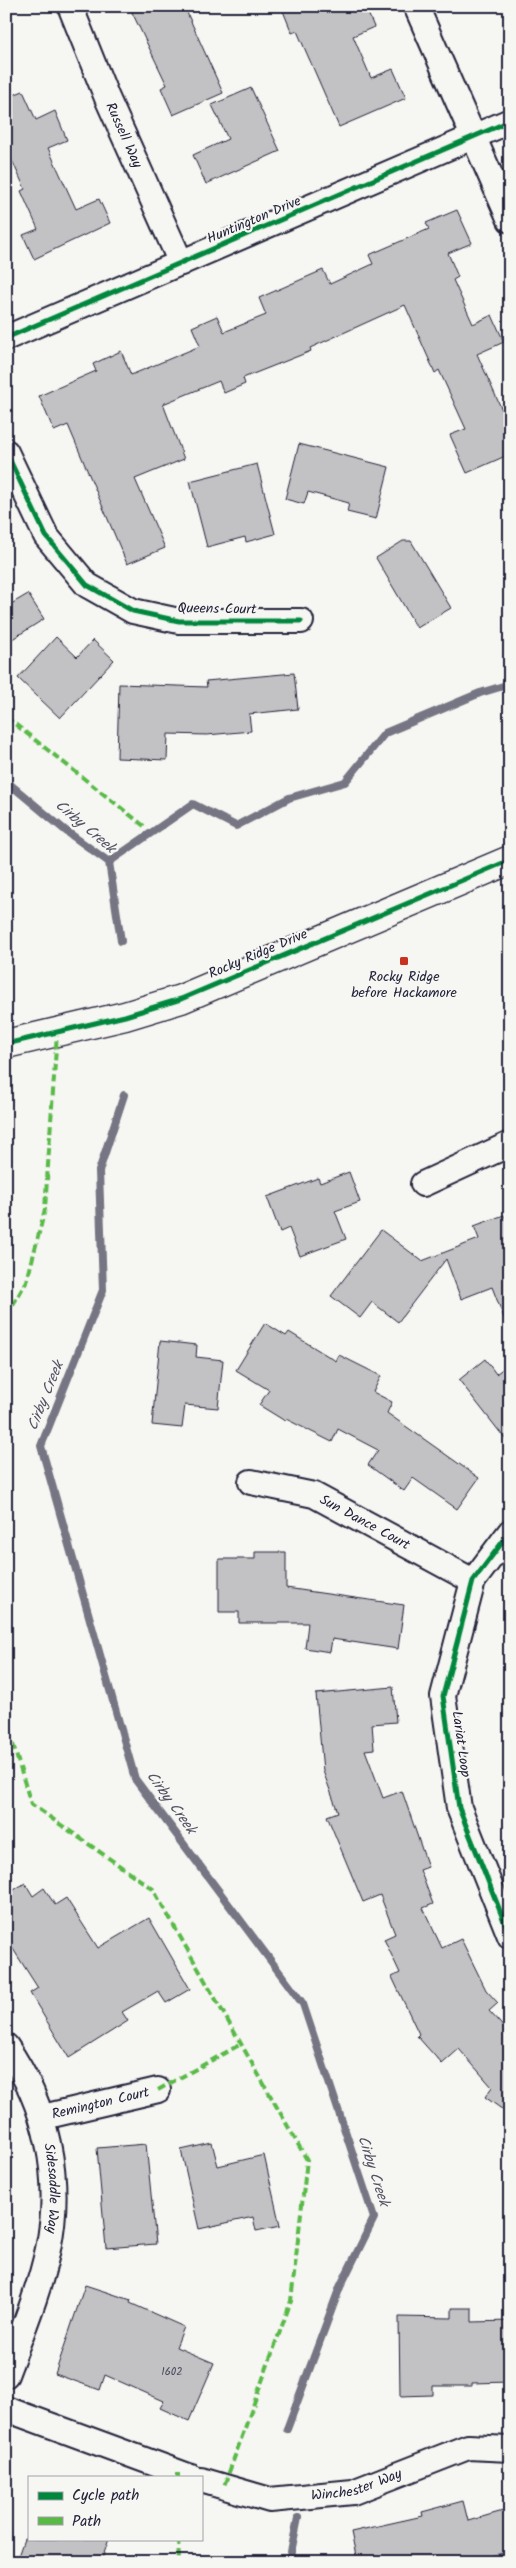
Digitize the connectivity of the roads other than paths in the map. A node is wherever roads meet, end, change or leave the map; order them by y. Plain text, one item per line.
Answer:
1 (70, 6) edge
2 (416, 6) edge
3 (510, 121) edge
4 (473, 137) junction
5 (510, 220) edge
6 (181, 263) junction
7 (6, 338) edge
8 (6, 452) edge
9 (301, 621) dead end
10 (510, 860) edge
11 (6, 1044) edge
12 (510, 1144) edge
13 (423, 1184) dead end
14 (250, 1482) dead end
15 (510, 1532) edge
16 (473, 1581) junction
17 (510, 1936) edge
18 (6, 2046) edge
19 (158, 2090) dead end
20 (43, 2117) junction
21 (6, 2376) edge
22 (6, 2409) edge
23 (510, 2449) edge
24 (188, 2476) edge
25 (202, 2480) edge

1 - 6 street, Russell Way
2 - 4 street
3 - 4 street, Huntington Drive
4 - 5 street
4 - 6 street, Huntington Drive
6 - 7 street, Huntington Drive
8 - 9 street, Queens Court
10 - 11 main road, Rocky Ridge Drive
12 - 13 street
14 - 16 street, Sun Dance Court
15 - 16 street, Lariat Loop
16 - 17 street, Lariat Loop
18 - 20 street, Sidesaddle Way
19 - 20 street, Remington Court
20 - 21 street, Sidesaddle Way
22 - 24 street
23 - 25 street, Winchester Way

